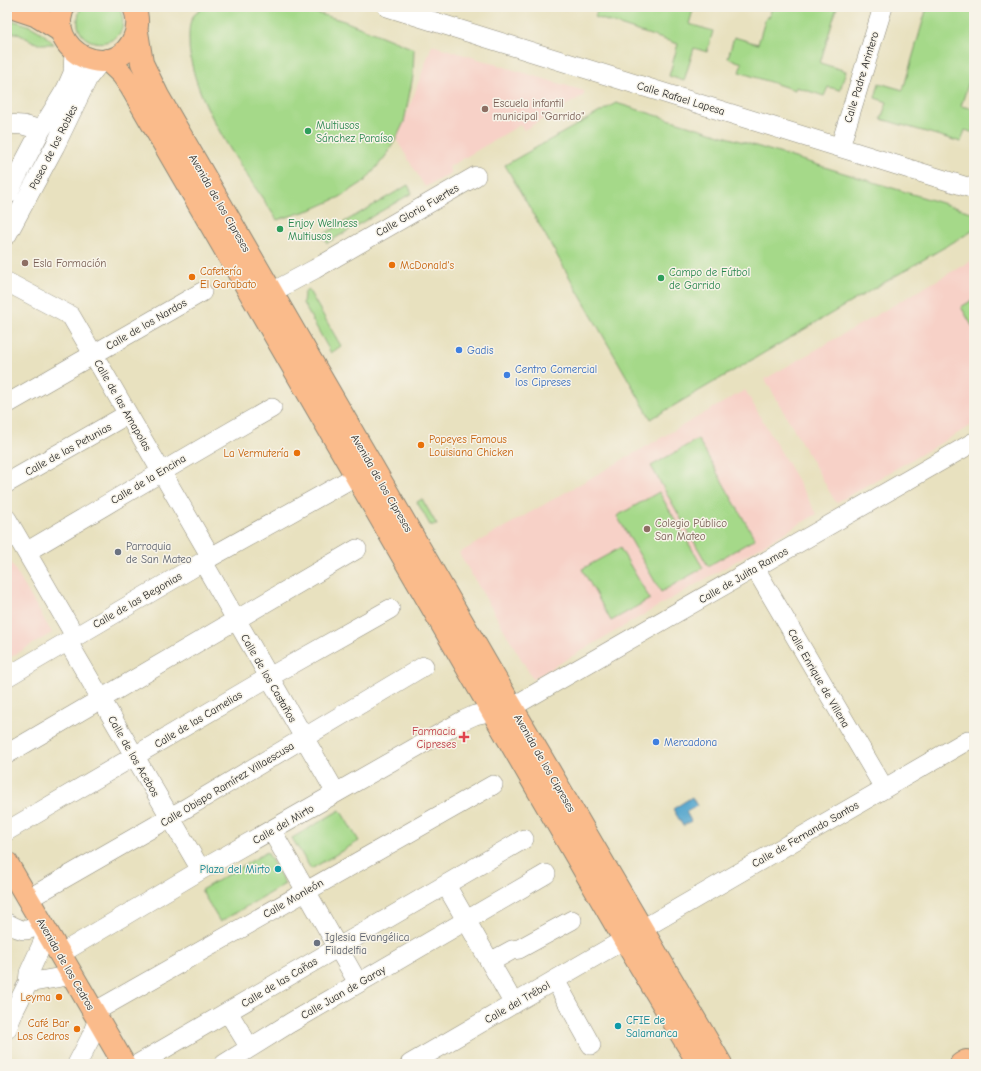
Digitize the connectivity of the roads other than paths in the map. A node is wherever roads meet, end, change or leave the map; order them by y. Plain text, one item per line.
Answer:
1 (11, 7) edge
2 (63, 7) edge
3 (390, 7) edge
4 (883, 7) edge
5 (433, 14) edge
6 (138, 15) edge
7 (61, 31) junction
8 (74, 51) junction
9 (104, 60) junction
10 (7, 124) edge
11 (41, 130) junction
12 (840, 147) junction
13 (476, 176) dead end
14 (974, 189) edge
15 (7, 194) edge
16 (7, 235) edge
17 (7, 282) edge
18 (202, 292) dead end
19 (262, 294) junction
20 (94, 354) junction
21 (7, 404) edge
22 (272, 408) dead end
23 (128, 414) junction
24 (974, 442) edge
25 (363, 469) junction
26 (162, 472) junction
27 (7, 483) edge
28 (7, 518) edge
29 (357, 549) dead end
30 (26, 552) junction
31 (207, 559) junction
32 (755, 568) junction
33 (390, 609) dead end
34 (236, 620) junction
35 (72, 639) junction
36 (424, 666) dead end
37 (7, 677) edge
38 (269, 678) junction
39 (101, 699) junction
40 (502, 709) junction
41 (304, 738) junction
42 (968, 740) dead end
43 (7, 754) edge
44 (134, 756) junction
45 (493, 785) dead end
46 (884, 788) junction
47 (336, 793) junction
48 (170, 817) junction
49 (7, 831) edge
50 (272, 831) junction
51 (524, 838) dead end
52 (7, 863) edge
53 (201, 870) junction
54 (546, 874) dead end
55 (446, 885) junction
56 (306, 892) junction
57 (28, 899) junction
58 (572, 920) dead end
59 (466, 921) junction
60 (7, 923) edge
61 (43, 925) junction
62 (633, 934) junction
63 (337, 947) junction
64 (60, 954) junction
65 (490, 962) junction
66 (73, 975) junction
67 (555, 980) junction
68 (28, 982) junction
69 (358, 983) junction
70 (514, 1004) junction
71 (228, 1012) junction
72 (96, 1015) junction
73 (7, 1029) edge
74 (592, 1045) dead end
75 (250, 1048) junction
76 (119, 1055) edge
77 (80, 1059) edge
78 (138, 1064) edge
79 (224, 1064) edge
80 (410, 1064) edge
81 (699, 1064) edge
82 (721, 1064) edge

1 - 7 main road
2 - 7 main road
3 - 5 street, Calle Rafael Lapesa
4 - 12 street, Calle Padre Arintero
5 - 12 street, Calle Rafael Lapesa
6 - 9 main road
6 - 19 main road, Avenida de los Cipreses
7 - 8 main road
8 - 9 main road
8 - 11 street, Paseo de los Robles
9 - 16 street, Paseo de los Robles
9 - 19 main road, Avenida de los Cipreses
10 - 11 street
11 - 15 street, Paseo de los Robles
12 - 14 street, Calle Rafael Lapesa
13 - 19 street, Calle Gloria Fuertes
17 - 20 street, Calle de las Amapolas
18 - 20 street, Calle de los Nardos
19 - 25 main road, Avenida de los Cipreses
20 - 21 street, Calle de los Nardos
20 - 23 street, Calle de las Amapolas
22 - 26 street, Calle de la Encina
23 - 26 street, Calle de las Amapolas
23 - 27 street, Calle de las Petunias
24 - 32 street, Calle de Julita Ramos
25 - 31 street, Calle de las Begonias
25 - 40 main road, Avenida de los Cipreses
26 - 30 street, Calle de la Encina
26 - 31 street, Calle de las Amapolas
28 - 30 street, Calle de los Acebos
29 - 34 street
30 - 35 street, Calle de los Acebos
31 - 34 street, Calle de los Castaños
31 - 35 street, Calle de las Begonias
32 - 40 street, Calle de Julita Ramos
32 - 46 street, Calle Enrique de Villena
33 - 38 street, Calle de las Camelias
34 - 38 street, Calle de los Castaños
34 - 39 street
35 - 37 street, Calle de las Begonias
35 - 39 street, Calle de los Acebos
36 - 41 street, Calle Obispo Ramírez Villaescusa
38 - 41 street, Calle de los Castaños
38 - 44 street, Calle de las Camelias
39 - 43 street
39 - 44 street, Calle de los Acebos
40 - 47 street, Calle del Mirto
40 - 62 main road, Avenida de los Cipreses
41 - 47 street, Calle de los Castaños
41 - 48 street, Calle Obispo Ramírez Villaescusa
42 - 46 street, Calle de Fernando Santos
44 - 48 street, Calle de los Acebos
44 - 49 street, Calle de las Camelias
45 - 56 street, Calle Monleón
46 - 62 street, Calle de Fernando Santos
47 - 50 street, Calle del Mirto
48 - 53 street, Calle de los Acebos
48 - 57 street, Calle Obispo Ramírez Villaescusa
50 - 53 street, Calle del Mirto
50 - 56 street
51 - 55 street, Calle de las Cañas
52 - 57 main road, Avenida de los Cedros
53 - 64 street, Calle del Mirto
54 - 59 street, Calle Juan de Garay
55 - 59 street
55 - 63 street, Calle de las Cañas
56 - 63 street
56 - 72 street, Calle Monleón
57 - 61 main road, Avenida de los Cedros
58 - 65 street
59 - 65 street
59 - 69 street, Calle Juan de Garay
60 - 61 street
61 - 64 main road, Avenida de los Cedros
61 - 68 street
62 - 67 street, Calle del Trébol
62 - 81 main road, Avenida de los Cipreses
62 - 82 main road, Avenida de los Cipreses
63 - 69 street
63 - 71 street, Calle de las Cañas
64 - 66 main road, Avenida de los Cedros
65 - 70 street
66 - 68 street
66 - 72 main road, Avenida de los Cedros
67 - 70 street, Calle del Trébol
67 - 74 street
68 - 73 street
69 - 75 street, Calle Juan de Garay
70 - 80 street, Calle del Trébol
71 - 75 street
71 - 78 street, Calle de las Cañas
72 - 76 main road, Avenida de los Cedros
72 - 77 street
75 - 79 street, Calle Juan de Garay
76 - 77 street

